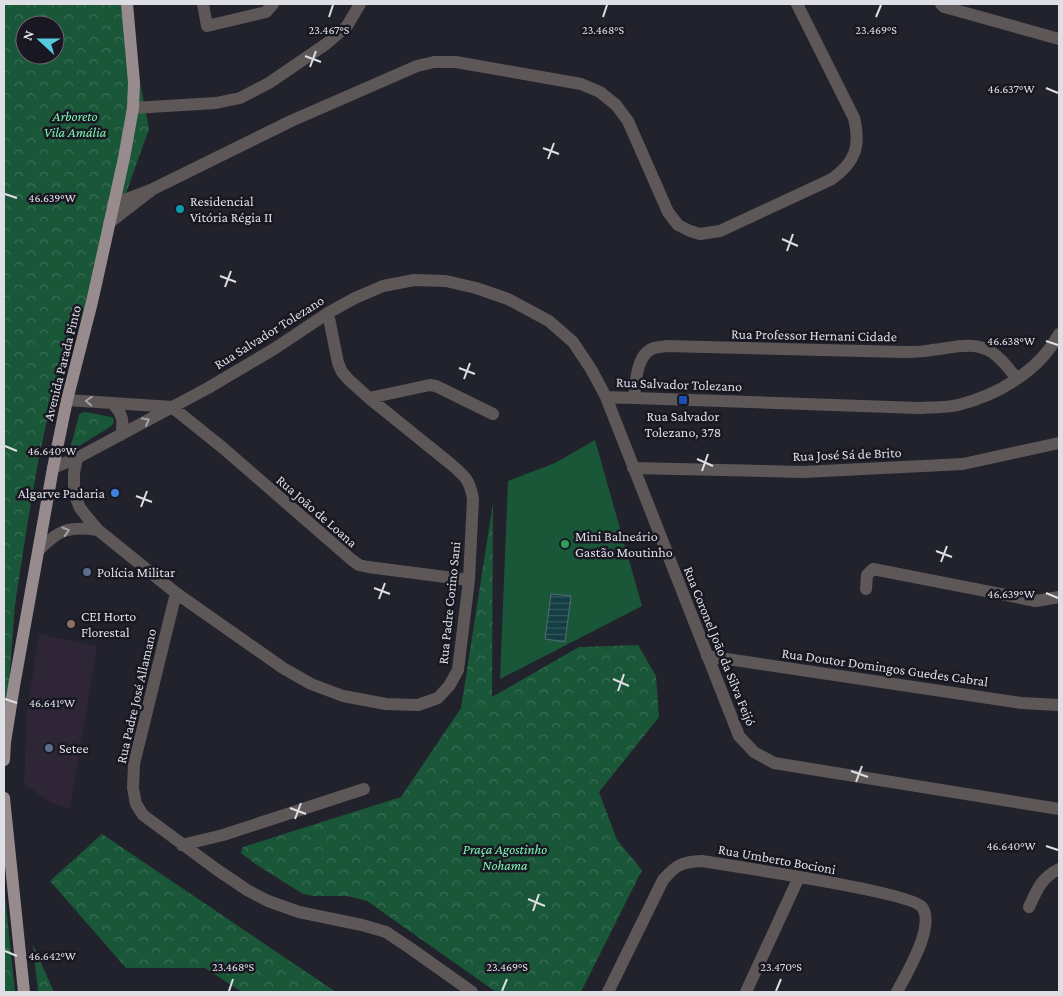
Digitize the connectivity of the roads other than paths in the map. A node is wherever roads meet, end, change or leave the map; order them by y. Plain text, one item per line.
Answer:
1 (127, 4) edge
2 (203, 4) edge
3 (273, 4) edge
4 (360, 4) edge
5 (797, 4) edge
6 (941, 4) edge
7 (1059, 42) edge
8 (133, 108) junction
9 (153, 190) junction
10 (113, 204) junction
11 (109, 223) junction
12 (328, 313) junction
13 (1059, 334) edge
14 (1017, 380) junction
15 (606, 397) junction
16 (369, 398) junction
17 (634, 398) junction
18 (67, 400) junction
19 (112, 403) junction
20 (172, 407) junction
21 (493, 414) dead end
22 (121, 435) junction
23 (1059, 443) edge
24 (78, 458) junction
25 (53, 468) junction
26 (633, 468) junction
27 (98, 530) junction
28 (39, 550) junction
29 (469, 580) junction
30 (866, 589) dead end
31 (176, 593) junction
32 (1059, 597) edge
33 (707, 656) junction
34 (1059, 705) edge
35 (4, 760) edge
36 (364, 789) dead end
37 (4, 798) edge
38 (1059, 809) edge
39 (182, 845) junction
40 (1059, 869) edge
41 (798, 877) junction
42 (1029, 907) dead end
43 (24, 992) edge
44 (472, 992) edge
45 (608, 992) edge
46 (746, 992) edge
47 (897, 992) edge

1 - 8 main road, Avenida Parada Pinto
2 - 3 street
4 - 8 street
5 - 9 street
6 - 7 street
8 - 10 main road, Avenida Parada Pinto
9 - 10 street
9 - 11 street
10 - 11 main road, Avenida Parada Pinto
11 - 18 main road, Avenida Parada Pinto
12 - 15 street, Rua Salvador Tolezano
12 - 16 street, Rua Padre Corino Sani
12 - 20 street, Rua Salvador Tolezano
13 - 14 street, Rua Salvador Tolezano
14 - 17 street, Rua Salvador Tolezano
14 - 17 street, Rua Professor Hernani Cidade
15 - 17 street, Rua Salvador Tolezano
15 - 26 street, Rua Coronel João da Silva Feijó
16 - 21 street
16 - 29 street, Rua Padre Corino Sani
19 -> 18 street
18 - 25 main road, Avenida Parada Pinto
19 - 20 street
19 - 22 street
22 -> 20 street, Rua Salvador Tolezano
20 - 29 street, Rua João de Loana
22 - 24 street, Rua Salvador Tolezano
23 - 26 street, Rua José Sá de Brito
24 - 25 street, Rua Salvador Tolezano
24 - 27 street, Rua Padre Corino Sani
25 - 28 main road, Avenida Parada Pinto
26 - 33 street, Rua Coronel João da Silva Feijó
28 -> 27 street
27 - 31 street, Rua Padre Corino Sani
28 - 35 main road, Avenida Parada Pinto
29 - 31 street, Rua Padre Corino Sani
30 - 32 street
31 - 39 street, Rua Padre José Allamano
33 - 34 street, Rua Doutor Domingos Guedes Cabral
33 - 38 street, Rua Coronel João da Silva Feijó
36 - 39 street
37 - 43 main road
39 - 44 street, Rua Padre José Allamano
40 - 42 street
41 - 45 street, Rua Umberto Bocioni
41 - 46 street
41 - 47 street, Rua Umberto Bocioni

